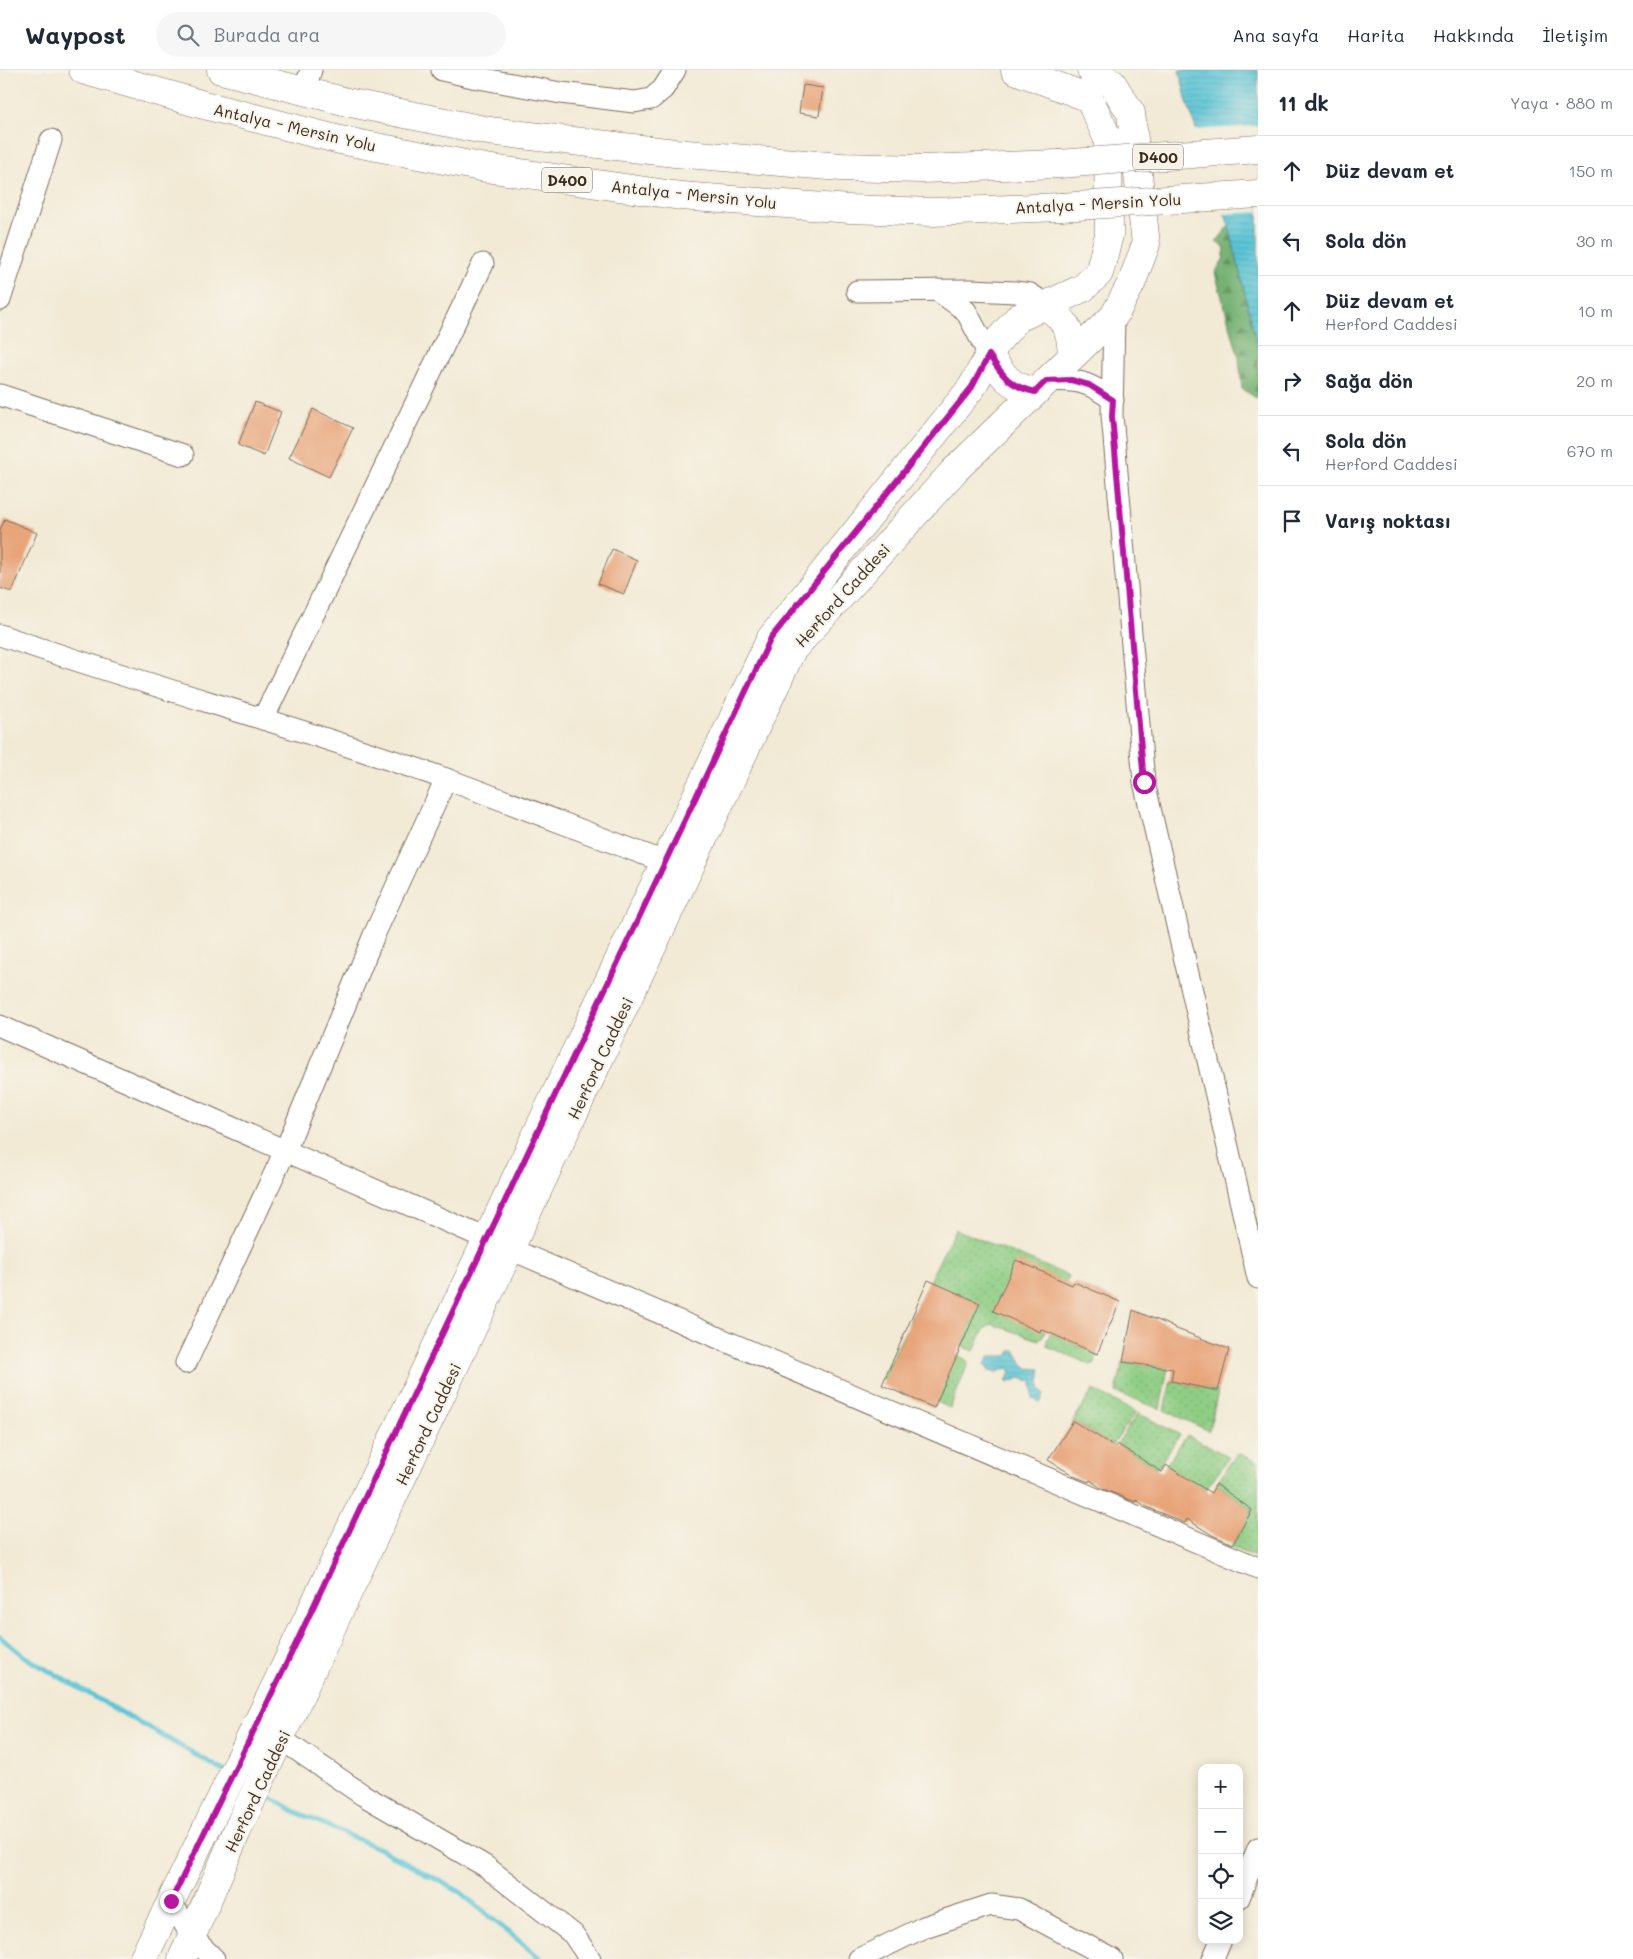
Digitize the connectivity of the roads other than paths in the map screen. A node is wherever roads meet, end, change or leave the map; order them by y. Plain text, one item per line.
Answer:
1 (83, 70) edge
2 (221, 70) edge
3 (442, 70) edge
4 (675, 70) edge
5 (1015, 70) edge
6 (1091, 70) edge
7 (474, 74) edge
8 (308, 81) edge
9 (51, 140) dead end
10 (1258, 149) edge
11 (1258, 194) edge
12 (483, 264) dead end
13 (937, 290) junction
14 (857, 291) dead end
15 (0, 300) edge
16 (1047, 305) junction
17 (1114, 316) junction
18 (989, 355) junction
19 (1072, 356) junction
20 (1041, 387) junction
21 (0, 395) edge
22 (1113, 400) junction
23 (183, 456) dead end
24 (0, 635) edge
25 (263, 719) junction
26 (446, 780) junction
27 (665, 862) junction
28 (0, 1026) edge
29 (285, 1151) junction
30 (499, 1244) junction
31 (1258, 1278) edge
32 (186, 1363) dead end
33 (1258, 1568) edge
34 (280, 1742) junction
35 (1258, 1848) edge
36 (1243, 1887) edge
37 (171, 1901) junction
38 (1219, 1944) edge
39 (187, 1948) edge
40 (142, 1959) edge
41 (214, 1959) edge
42 (590, 1959) edge
43 (859, 1959) edge
44 (1112, 1959) edge
45 (1213, 1959) edge

1 - 11 main road, Antalya - Mersin Yolu / D400, bridge
2 - 8 main road, D400
3 - 7 street
4 - 7 street
5 - 16 main road, Herford Caddesi
6 - 17 main road, Herford Caddesi
8 - 10 main road, D400, bridge
9 - 15 street
12 - 25 street
13 - 14 street
13 - 16 street
13 - 18 street
16 - 18 main road, Herford Caddesi
16 - 19 main road
17 - 19 main road, Herford Caddesi
17 - 22 street
18 - 20 main road
18 - 27 main road, Herford Caddesi
19 - 20 main road, Herford Caddesi
20 - 22 street
20 - 30 main road, Herford Caddesi
21 - 23 street
22 - 31 street
24 - 25 street
25 - 26 street
26 - 27 street
26 - 29 street
27 - 30 main road, Herford Caddesi
28 - 29 street
29 - 30 street
29 - 32 street
30 - 33 street
30 - 34 main road, Herford Caddesi
30 - 37 main road, Herford Caddesi
34 - 39 main road, Herford Caddesi
34 - 42 street
35 - 36 street
37 - 39 street
37 - 40 main road, Herford Caddesi
38 - 45 street
39 - 41 street
43 - 44 street

